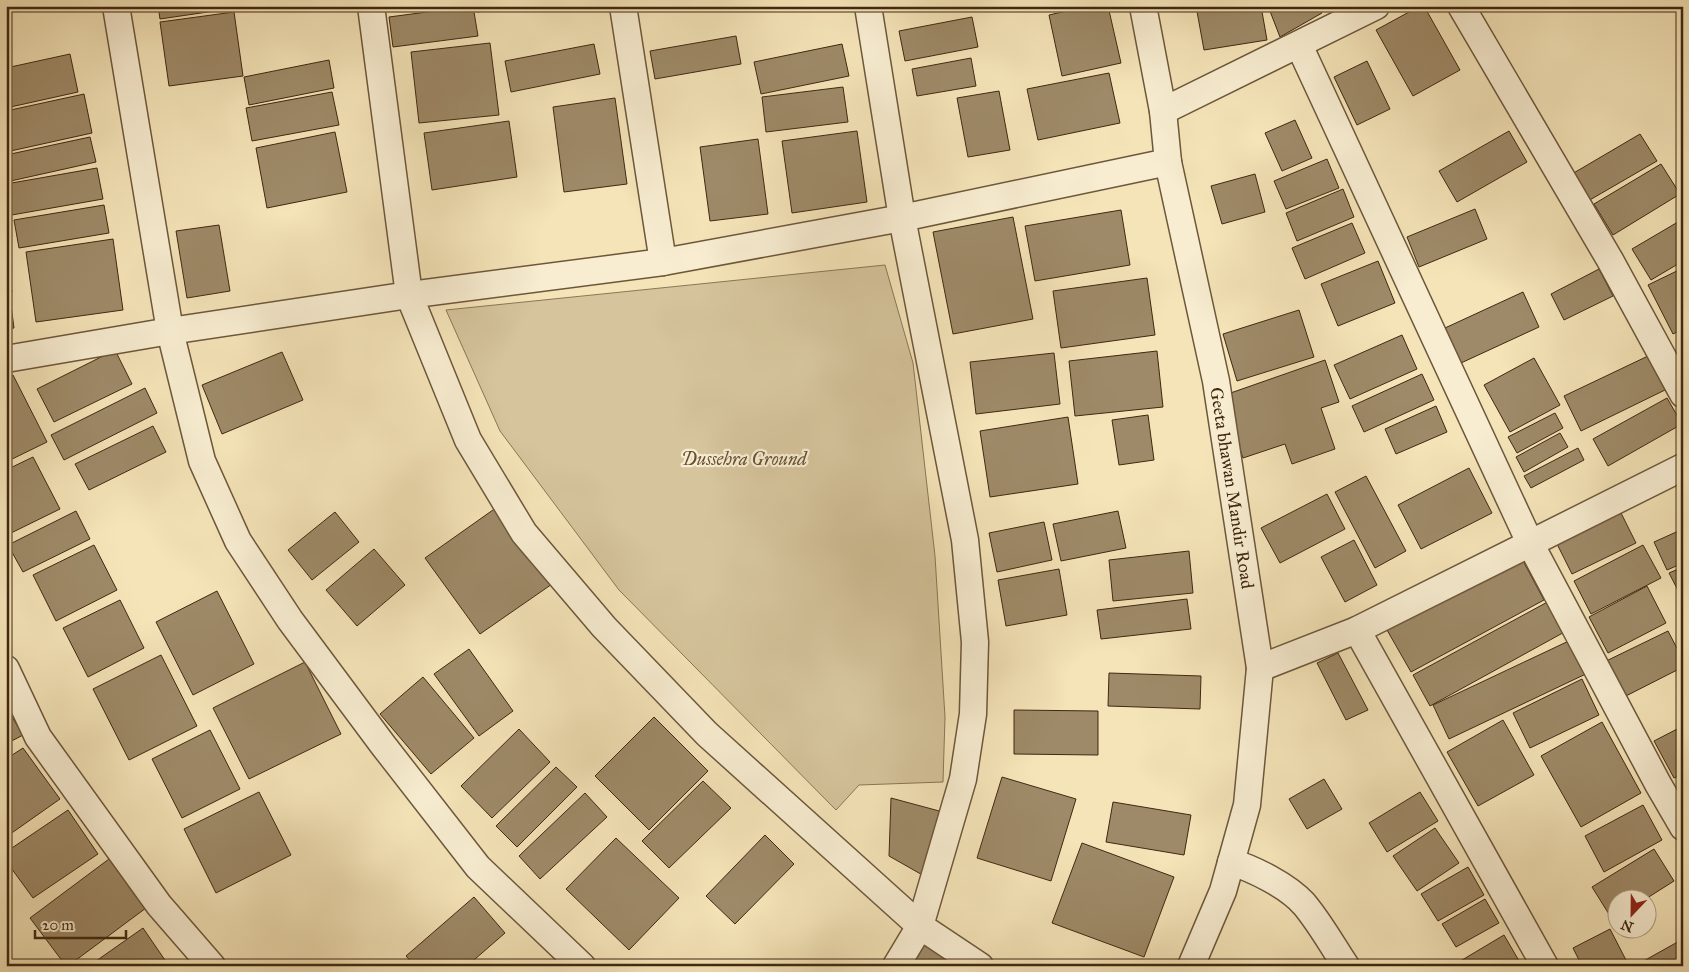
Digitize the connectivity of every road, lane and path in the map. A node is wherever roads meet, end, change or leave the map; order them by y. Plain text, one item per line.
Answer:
1 (116, 6) edge
2 (371, 6) edge
3 (623, 6) edge
4 (868, 6) edge
5 (1143, 6) edge
6 (1376, 6) edge
7 (1461, 6) edge
8 (1298, 45) junction
9 (1163, 111) junction
10 (1168, 162) junction
11 (902, 218) junction
12 (663, 262) junction
13 (409, 295) junction
14 (170, 331) junction
15 (6, 358) edge
16 (1683, 394) edge
17 (1683, 467) edge
18 (1530, 543) junction
19 (1357, 630) junction
20 (1260, 668) junction
21 (6, 669) edge
22 (1683, 826) edge
23 (1231, 862) junction
24 (920, 926) junction
25 (212, 966) edge
26 (582, 966) edge
27 (896, 966) edge
28 (980, 966) edge
29 (1191, 966) edge
30 (1346, 966) edge
31 (1545, 966) edge

1 - 14 street
2 - 13 street
3 - 12 street
4 - 11 street
5 - 9 street, Geeta bhawan Mandir Road
6 - 8 street
7 - 16 street
8 - 9 street
8 - 18 street
9 - 10 street, Geeta bhawan Mandir Road
10 - 11 street
10 - 20 street, Geeta bhawan Mandir Road
11 - 12 street
11 - 24 street
12 - 13 street
13 - 14 street
13 - 24 street
14 - 15 street
14 - 26 street
17 - 18 street
18 - 19 street
18 - 22 street
19 - 20 street
19 - 31 street
20 - 23 street, Geeta bhawan Mandir Road
21 - 25 street
23 - 29 street, Geeta bhawan Mandir Road
23 - 30 street
24 - 27 street
24 - 28 street

